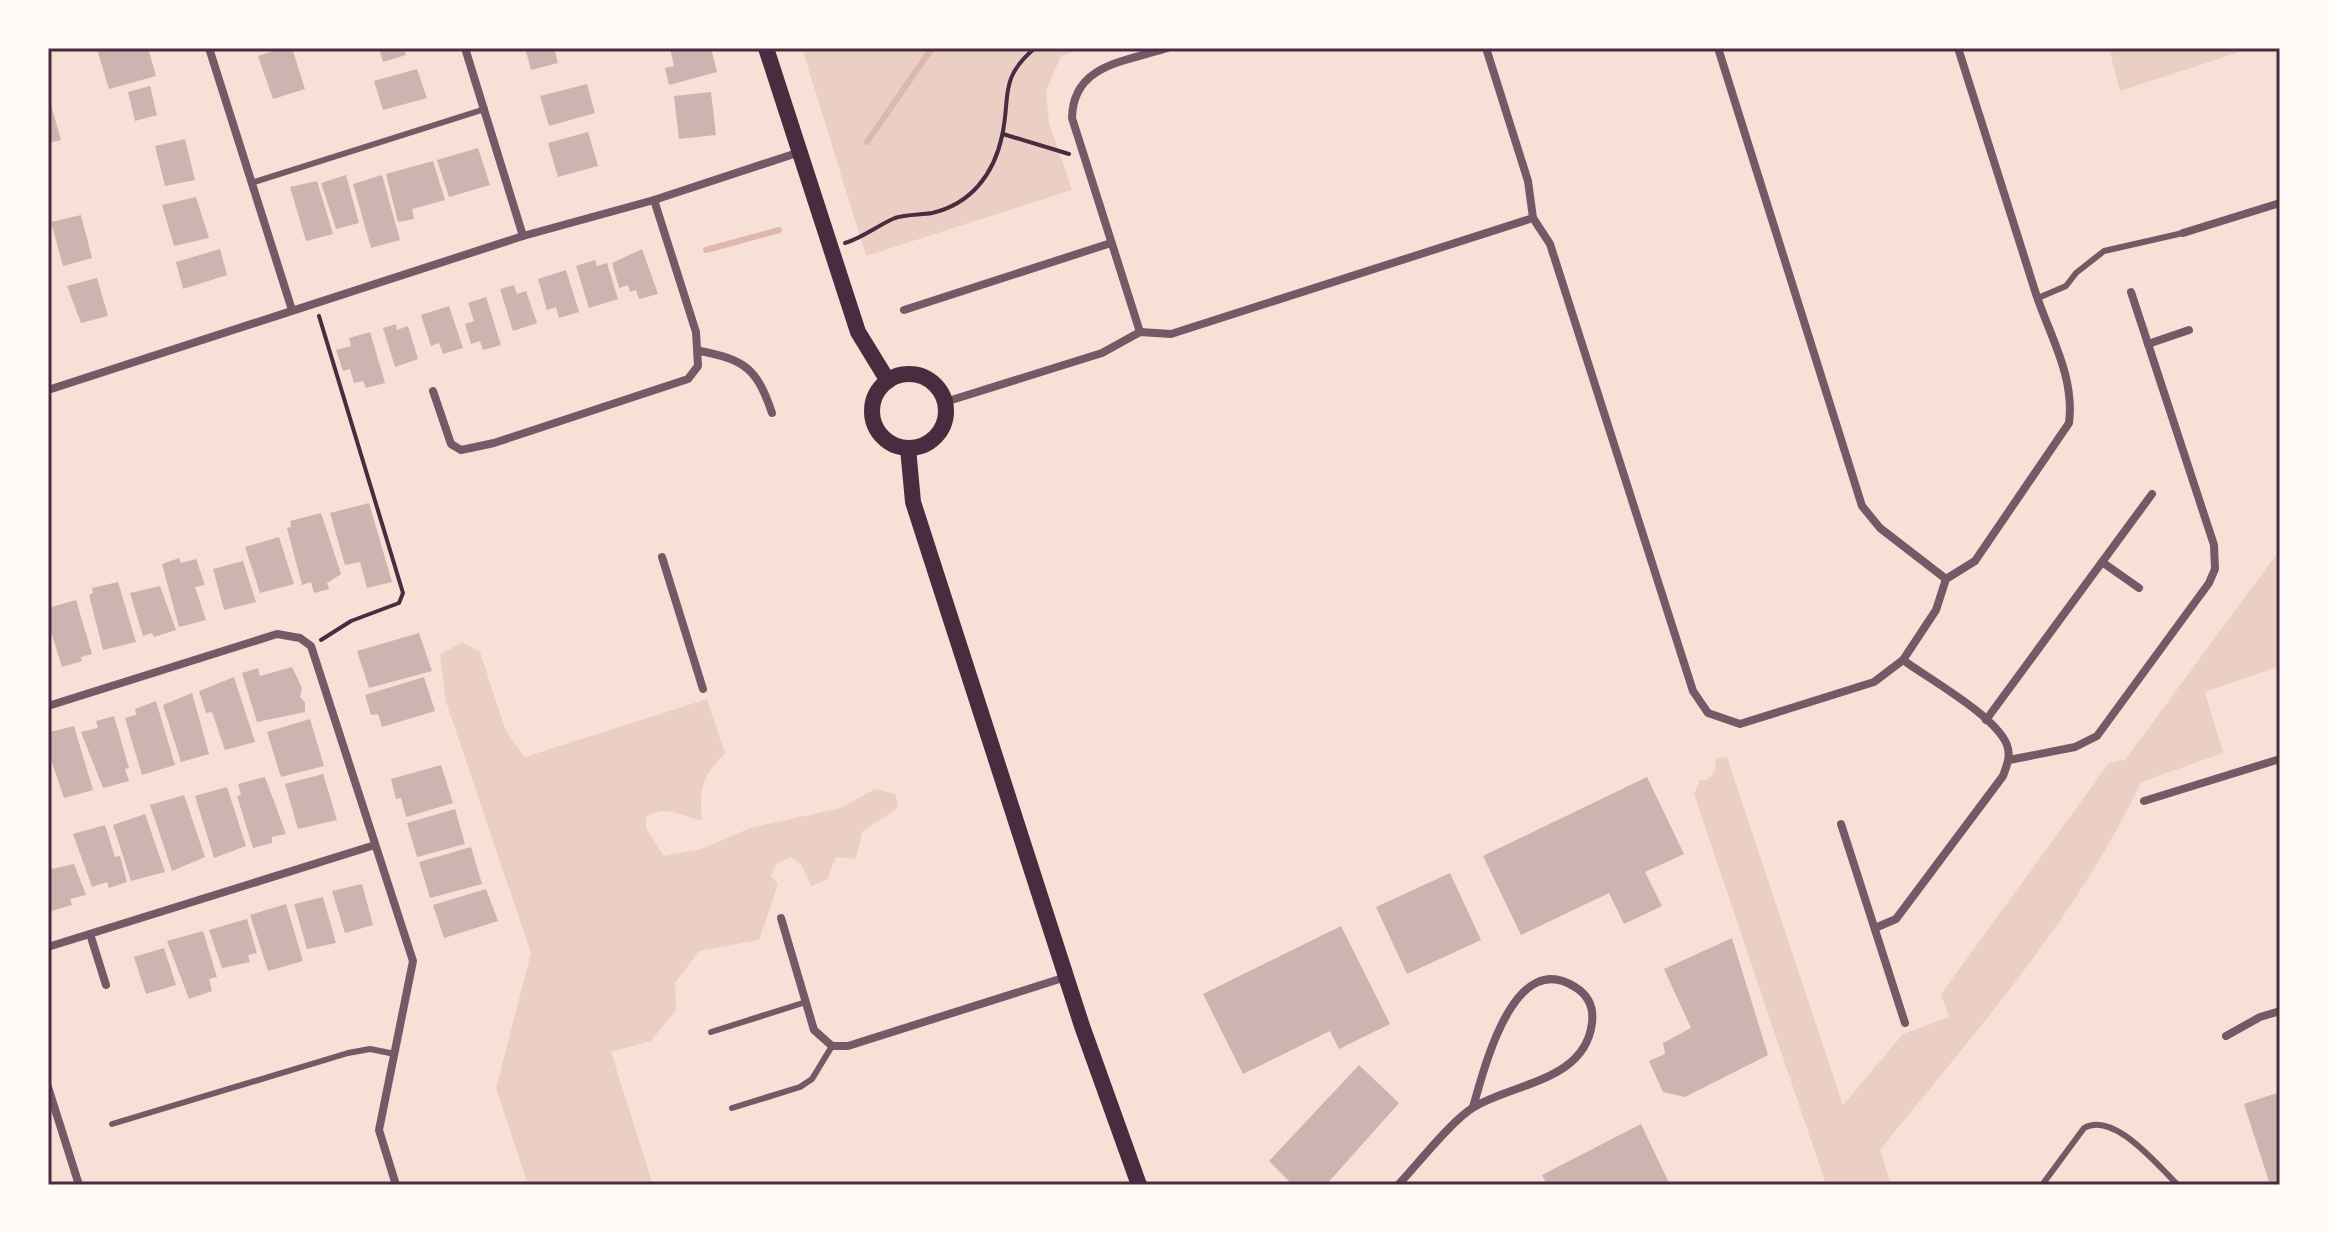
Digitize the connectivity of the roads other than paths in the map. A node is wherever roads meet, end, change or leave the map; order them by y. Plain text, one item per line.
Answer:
1 (209, 48) edge
2 (465, 48) edge
3 (766, 48) edge
4 (1167, 48) edge
5 (1486, 48) edge
6 (1718, 48) edge
7 (1958, 48) edge
8 (485, 109) junction
9 (800, 152) junction
10 (251, 183) junction
11 (654, 200) junction
12 (2280, 203) edge
13 (1533, 218) junction
14 (2183, 233) joint
15 (523, 236) junction
16 (1111, 243) junction
17 (2131, 292) dead end
18 (2038, 298) junction
19 (292, 310) junction
20 (904, 310) dead end
21 (2189, 330) dead end
22 (1140, 332) junction
23 (2148, 344) junction
24 (700, 351) junction
25 (888, 381) junction
26 (48, 390) edge
27 (433, 391) dead end
28 (945, 402) junction
29 (772, 413) dead end
30 (908, 448) junction
31 (2152, 494) dead end
32 (662, 557) dead end
33 (2102, 562) junction
34 (1946, 579) junction
35 (2139, 588) dead end
36 (1903, 660) junction
37 (703, 689) dead end
38 (48, 706) edge
39 (1986, 720) junction
40 (2280, 759) edge
41 (2009, 760) junction
42 (2144, 801) dead end
43 (1841, 824) dead end
44 (375, 845) junction
45 (781, 918) dead end
46 (1875, 928) junction
47 (90, 934) junction
48 (51, 946) dead end
49 (1066, 977) junction
50 (106, 985) dead end
51 (806, 1002) junction
52 (2280, 1011) edge
53 (1905, 1023) dead end
54 (711, 1032) dead end
55 (2226, 1036) dead end
56 (832, 1046) junction
57 (395, 1054) junction
58 (48, 1087) edge
59 (1473, 1107) junction
60 (732, 1108) dead end
61 (112, 1124) dead end
62 (79, 1185) edge
63 (396, 1185) edge
64 (1139, 1185) edge
65 (1398, 1185) edge
66 (2042, 1185) edge
67 (2178, 1185) edge

1 - 10 street
2 - 8 street
3 - 9 main road
4 - 16 street
5 - 13 street
6 - 34 street
7 - 18 street
8 - 10 lane
8 - 15 street
9 - 11 street
9 - 25 main road
10 - 19 street
11 - 15 street
11 - 24 street
12 - 14 street
13 - 22 street
13 - 36 street
14 - 18 lane
15 - 19 street
16 - 20 street
16 - 22 street
17 - 23 street
18 - 34 street
19 - 26 street
21 - 23 street
22 - 28 street
23 - 41 street
24 - 27 street
24 - 29 street
25 - 28 main road
25 - 30 main road
28 - 30 main road
30 - 49 main road
31 - 33 street
32 - 37 street
33 - 35 street
33 - 39 street
34 - 36 street
36 - 39 street
38 - 44 street
39 - 41 street
40 - 42 street
41 - 46 street
43 - 46 street
44 - 47 street
44 - 57 street
45 - 51 street
46 - 53 street
47 - 48 street
47 - 50 street
49 - 56 street
49 - 64 main road
51 - 54 lane
51 - 56 street
52 - 55 street
56 - 60 lane
57 - 61 lane
57 - 63 street
58 - 62 street
59 - 59 street
59 - 65 street
66 - 67 lane

